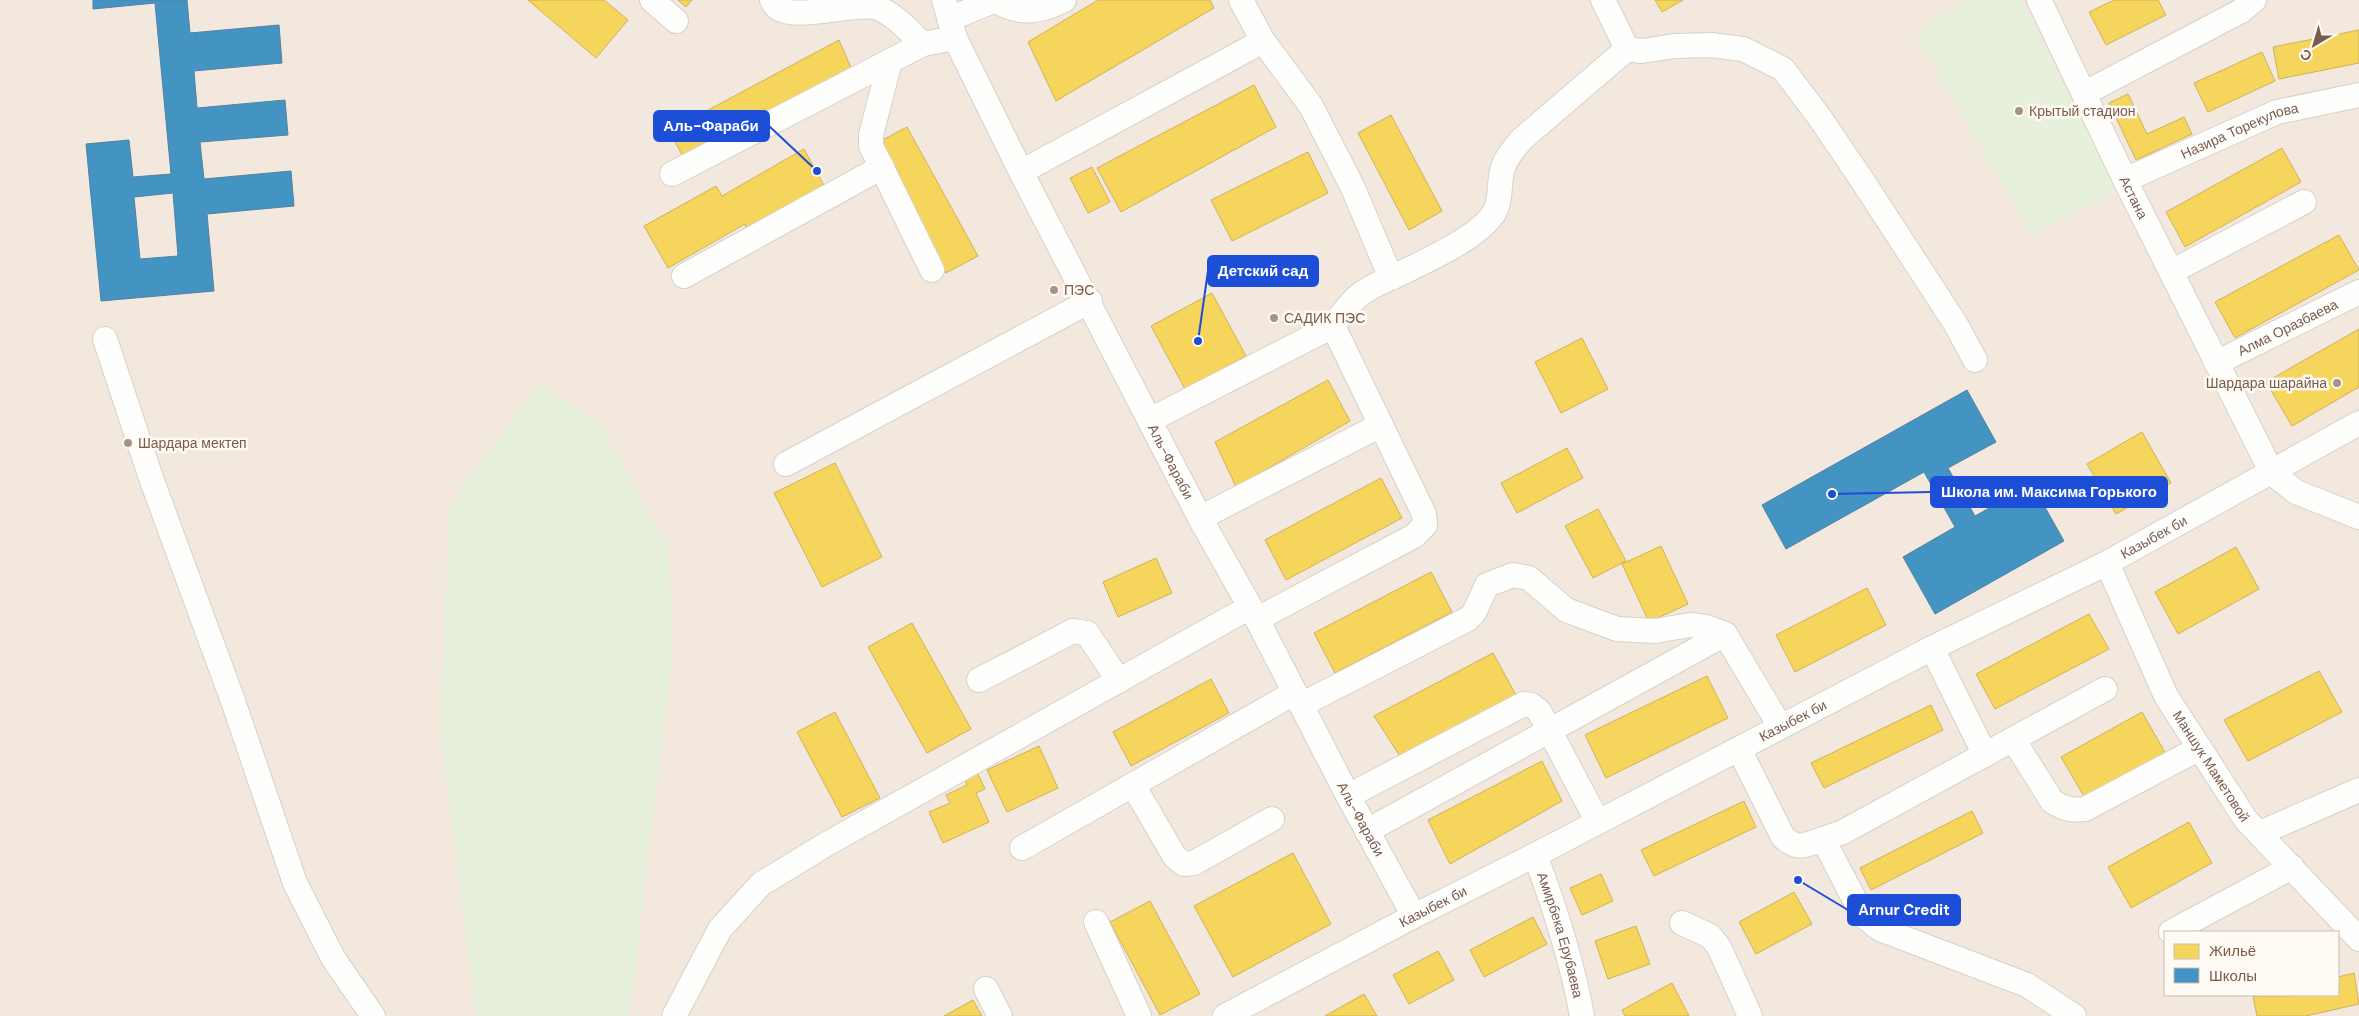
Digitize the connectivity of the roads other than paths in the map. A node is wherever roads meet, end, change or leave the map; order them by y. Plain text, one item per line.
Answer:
1 (652, 0) edge
2 (772, 0) edge
3 (996, 0) edge
4 (1064, 0) edge
5 (1241, 0) edge
6 (1602, 0) edge
7 (2039, 0) edge
8 (2254, 0) edge
9 (949, 19) edge
10 (676, 21) dead end
11 (1263, 41) junction
12 (923, 44) junction
13 (1627, 49) junction
14 (890, 60) junction
15 (2085, 93) junction
16 (2359, 95) edge
17 (882, 167) junction
18 (1021, 172) junction
19 (672, 174) dead end
20 (2125, 180) junction
21 (2304, 202) dead end
22 (932, 270) dead end
23 (2171, 272) junction
24 (684, 276) dead end
25 (1391, 278) junction
26 (2359, 292) edge
27 (1090, 302) junction
28 (1333, 326) junction
29 (105, 339) dead end
30 (1975, 360) dead end
31 (2216, 363) junction
32 (1150, 420) junction
33 (2359, 423) edge
34 (1381, 425) junction
35 (786, 464) dead end
36 (2272, 473) junction
37 (2359, 517) edge
38 (1200, 518) junction
39 (2107, 563) junction
40 (1253, 613) junction
41 (1725, 634) junction
42 (1932, 648) junction
43 (979, 680) dead end
44 (1119, 681) junction
45 (2105, 688) dead end
46 (1298, 699) junction
47 (1780, 726) junction
48 (1550, 731) junction
49 (2013, 739) junction
50 (2200, 748) junction
51 (1739, 749) junction
52 (1985, 755) junction
53 (1133, 785) junction
54 (2359, 790) edge
55 (1348, 796) junction
56 (1272, 819) dead end
57 (1598, 822) junction
58 (1367, 831) junction
59 (2260, 833) junction
60 (1823, 840) junction
61 (1022, 848) dead end
62 (1535, 856) junction
63 (2292, 867) junction
64 (1414, 916) junction
65 (1096, 922) dead end
66 (1682, 923) dead end
67 (2173, 931) edge
68 (2359, 939) edge
69 (986, 989) dead end
70 (373, 1016) edge
71 (674, 1016) edge
72 (1000, 1016) edge
73 (1138, 1016) edge
74 (1225, 1016) edge
75 (1582, 1016) edge
76 (1750, 1016) edge
77 (2074, 1016) edge

1 - 10 street
2 - 12 street
3 - 4 street
3 - 9 street
5 - 11 street
6 - 13 street
7 - 15 street, Астана
8 - 15 street
9 - 12 street
9 - 18 street, Аль-Фараби
11 - 18 street
11 - 25 street
12 - 14 street
13 - 25 street
13 - 30 street
14 - 17 street
14 - 19 street
15 - 20 street, Астана
16 - 20 street, Назира Торекулова
17 - 22 street
17 - 24 street
18 - 27 street, Аль-Фараби
20 - 23 street, Астана
21 - 23 street
23 - 31 street, Астана
25 - 28 street
26 - 31 street, Алма Оразбаева
27 - 32 street, Аль-Фараби
27 - 35 street
28 - 32 street
28 - 34 street
29 - 70 street
31 - 36 street, Астана
32 - 38 street, Аль-Фараби
33 - 36 street, Казыбек би
34 - 38 street
34 - 40 street
36 - 37 street
36 - 39 street, Казыбек би
38 - 40 street, Аль-Фараби
39 - 42 street, Казыбек би
39 - 50 street, Маншук Маметовой
40 - 44 street
40 - 46 street, Аль-Фараби
41 - 46 street
41 - 47 street
41 - 48 street
42 - 47 street, Казыбек би
42 - 52 street
43 - 44 street
44 - 71 street
45 - 49 street
46 - 53 street
46 - 55 street, Аль-Фараби
47 - 51 street, Казыбек би
48 - 55 street
48 - 57 street
48 - 58 street
49 - 50 street
49 - 52 street
50 - 59 street, Маншук Маметовой
51 - 57 street, Казыбек би
51 - 60 street
52 - 60 street
53 - 56 street
53 - 61 street
54 - 59 street
55 - 58 street, Аль-Фараби
57 - 62 street, Казыбек би
58 - 64 street, Аль-Фараби
59 - 63 street, Маншук Маметовой
60 - 77 street
62 - 64 street, Казыбек би
62 - 75 street, Амирбека Ерубаева
63 - 67 street
63 - 68 street, Маншук Маметовой
64 - 74 street, Казыбек би
65 - 73 street
66 - 76 street
69 - 72 street

